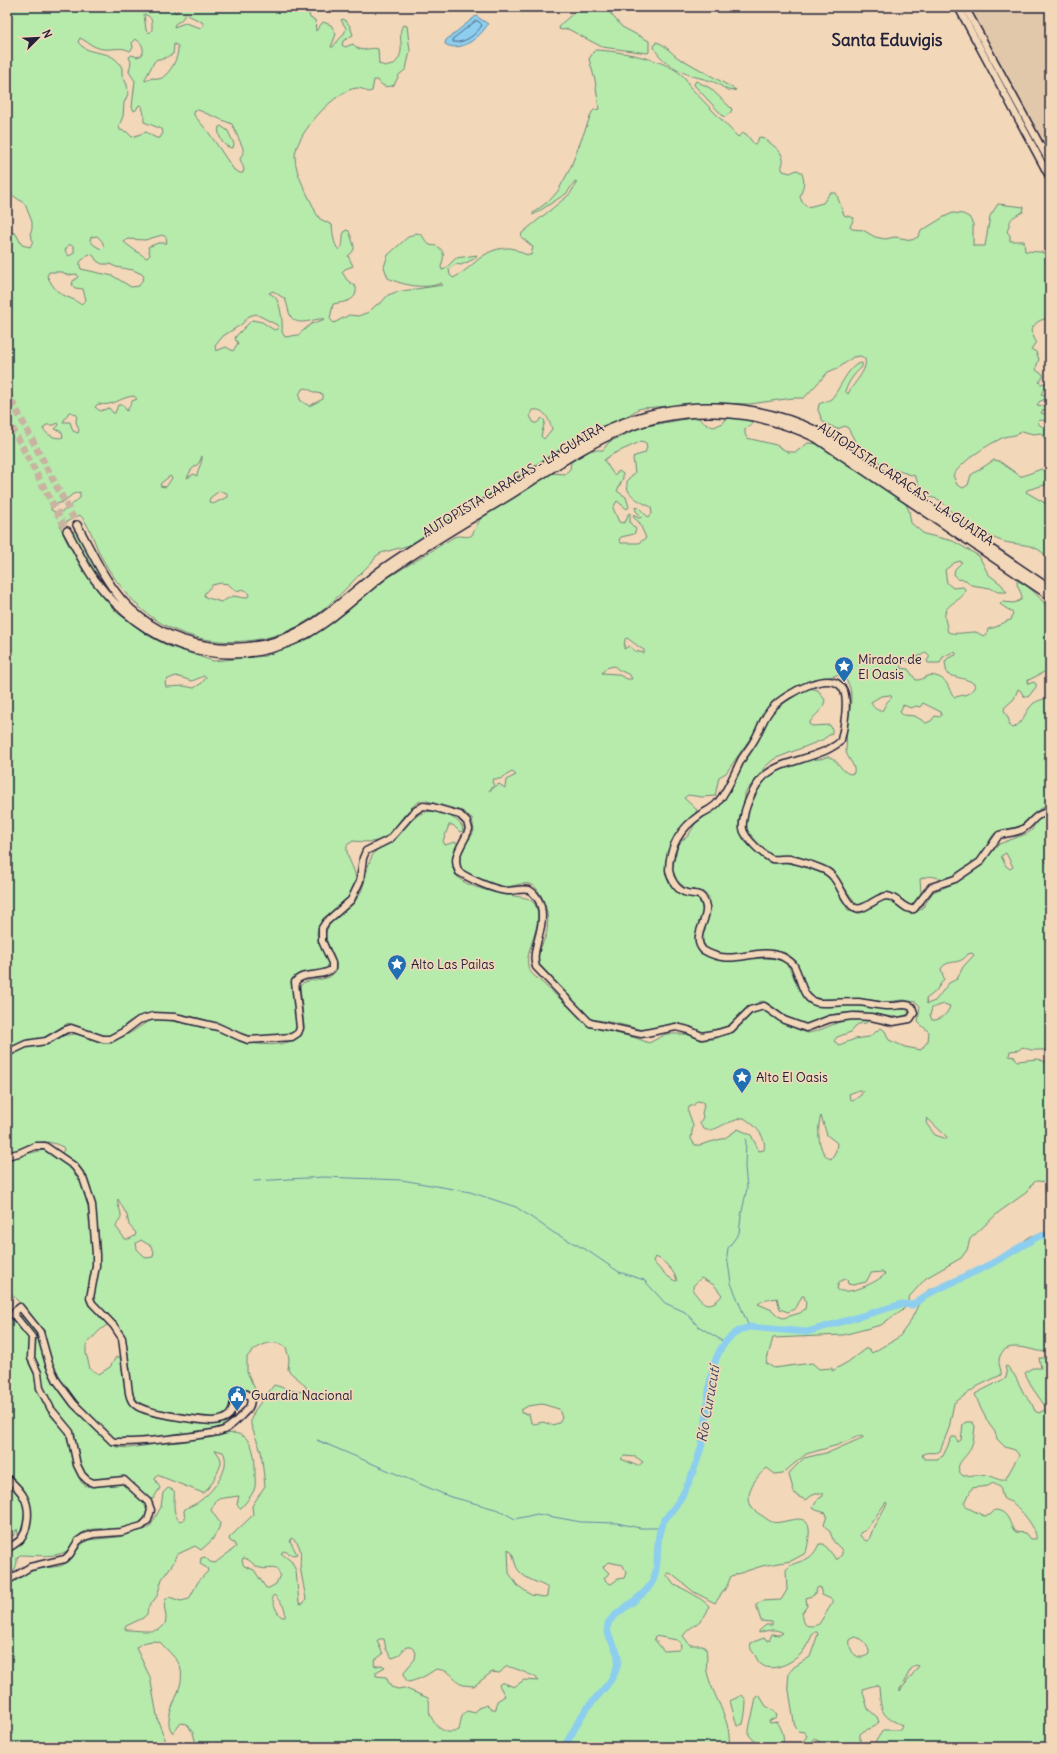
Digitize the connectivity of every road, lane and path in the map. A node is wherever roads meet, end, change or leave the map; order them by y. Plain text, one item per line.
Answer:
1 (958, 7) edge
2 (965, 7) edge
3 (1050, 163) edge
4 (1050, 178) edge
5 (77, 525) tunnel mouth
6 (67, 531) tunnel mouth
7 (1050, 589) edge
8 (1050, 596) edge
9 (1050, 812) edge
10 (7, 1053) edge
11 (7, 1156) edge
12 (7, 1478) edge
13 (7, 1549) edge
14 (7, 1581) edge

1 - 4 main road
2 - 3 main road
5 - 7 highway, AUTOPISTA CARACAS - LA GUAIRA
6 - 8 highway, AUTOPISTA CARACAS - LA GUAIRA
9 - 10 main road
11 - 14 main road
12 - 13 main road

